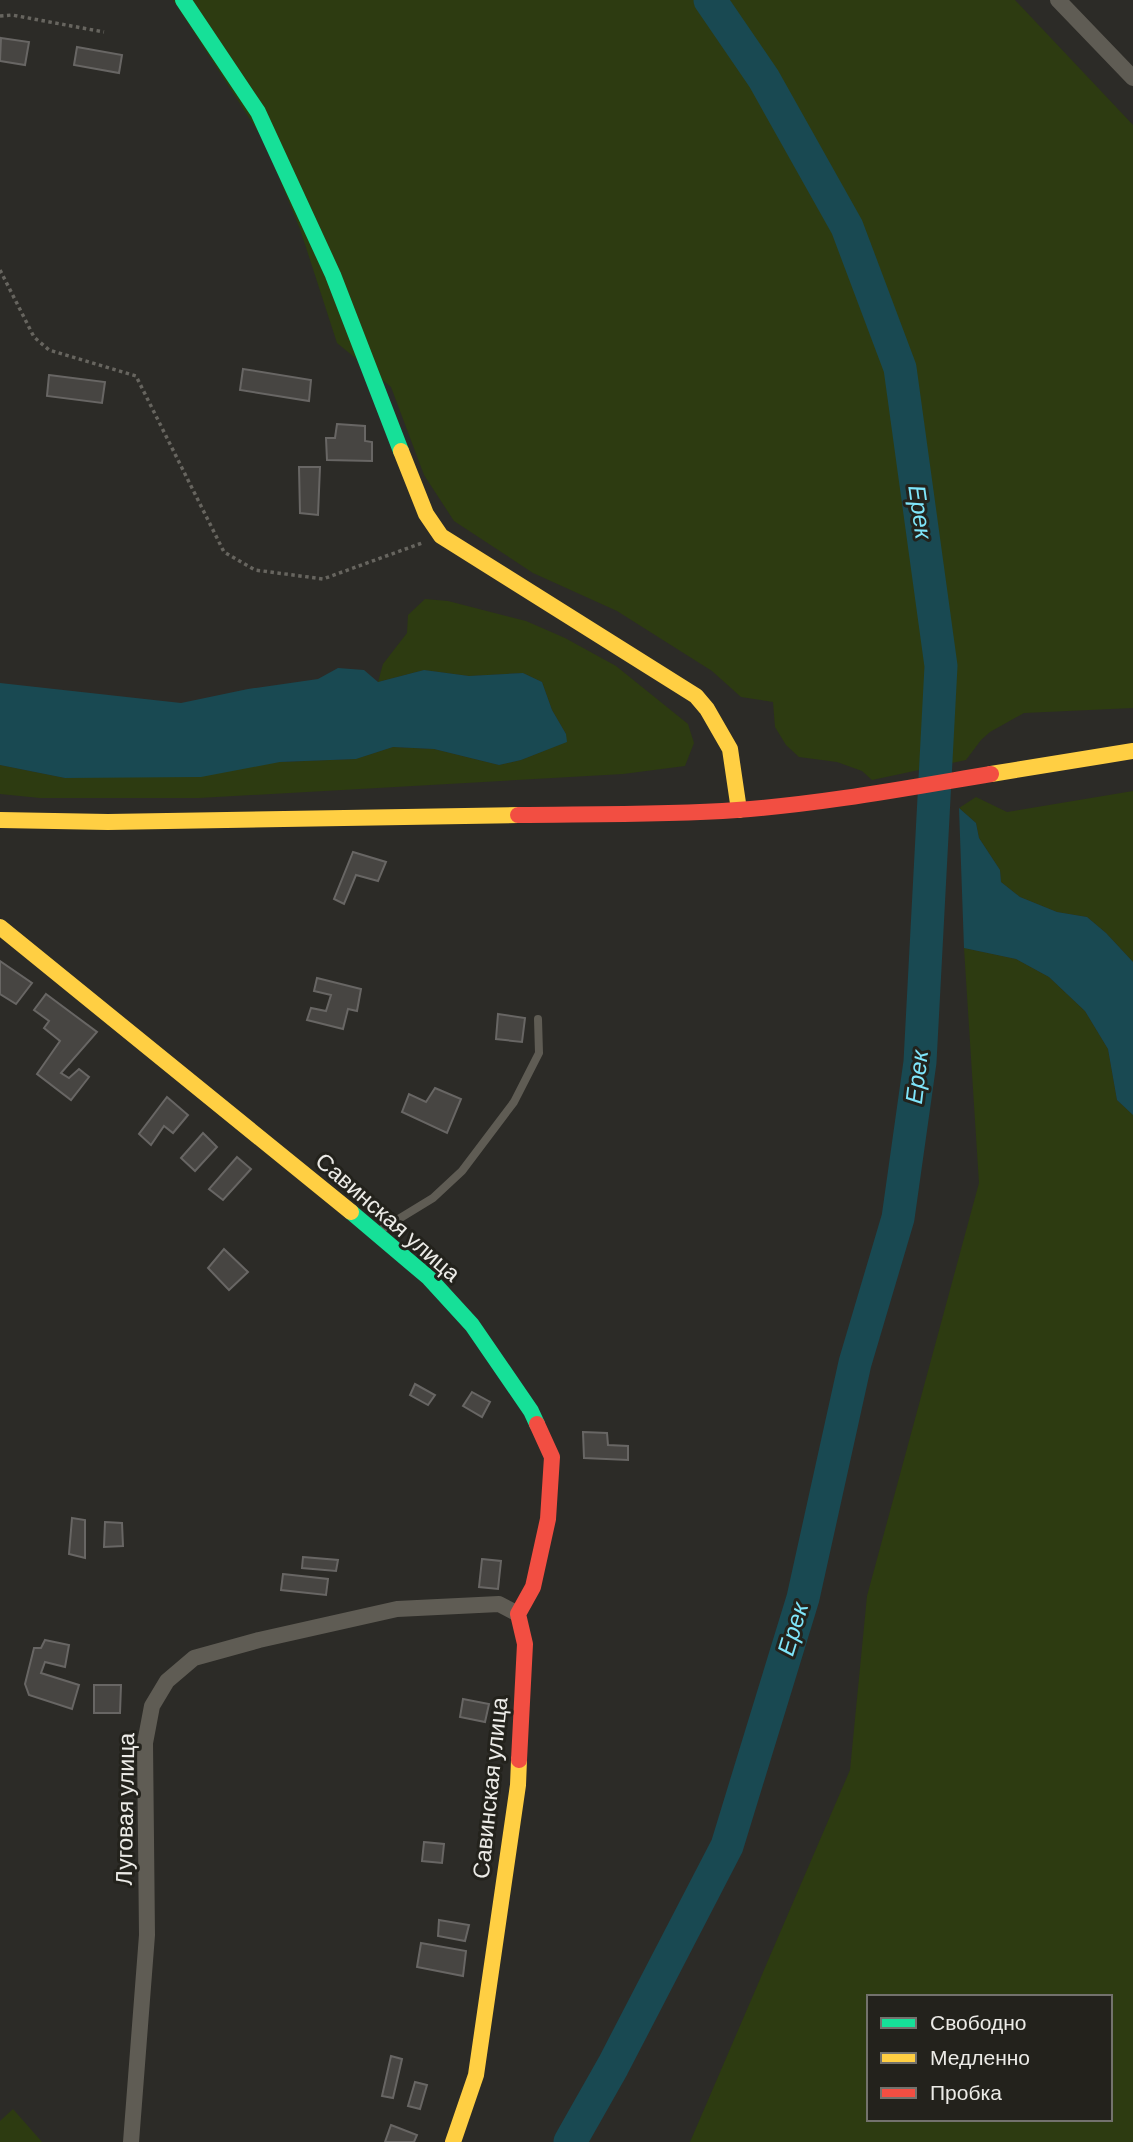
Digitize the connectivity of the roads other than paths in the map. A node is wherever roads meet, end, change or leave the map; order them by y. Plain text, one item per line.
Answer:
1 (183, 0) edge
2 (1058, 0) edge
3 (1133, 78) edge
4 (1133, 751) edge
5 (739, 810) junction
6 (0, 820) edge
7 (1, 930) edge
8 (538, 1019) dead end
9 (377, 1233) junction
10 (518, 1614) junction
11 (131, 2142) edge
12 (453, 2142) edge

1 - 5 street
2 - 3 street
4 - 5 street
5 - 6 street
7 - 9 street, Савинская улица
8 - 9 lane
9 - 10 street, Савинская улица
10 - 11 street, Луговая улица
10 - 12 street, Савинская улица

